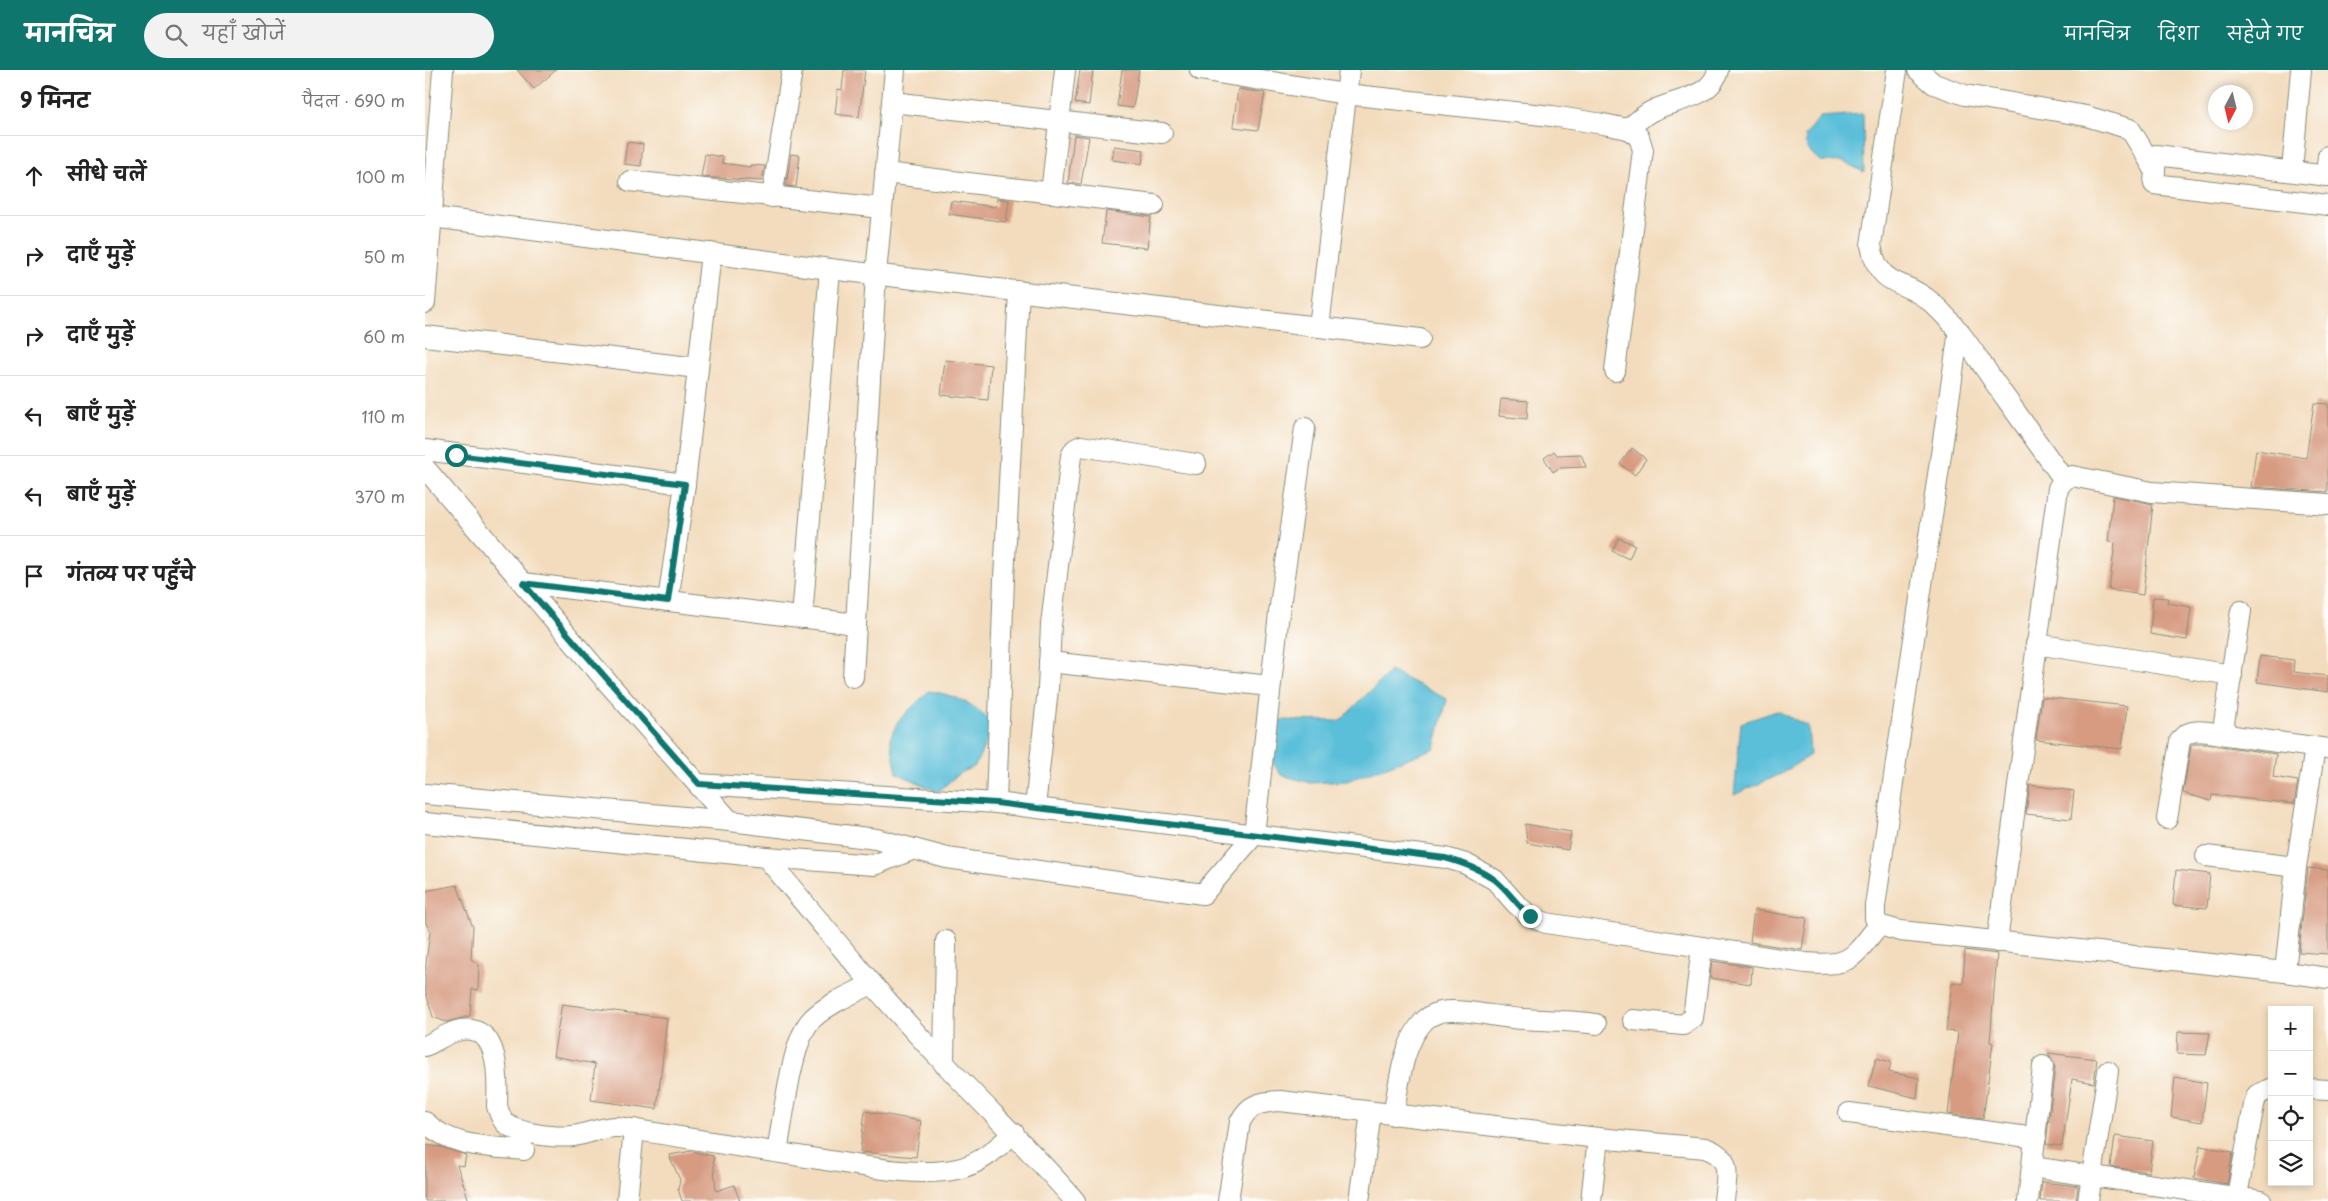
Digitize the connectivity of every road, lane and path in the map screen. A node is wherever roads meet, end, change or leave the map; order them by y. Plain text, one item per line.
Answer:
1 (443, 70) edge
2 (793, 70) edge
3 (895, 70) edge
4 (1065, 70) edge
5 (1200, 70) edge
6 (1349, 70) edge
7 (1718, 70) edge
8 (1897, 70) edge
9 (1918, 70) edge
10 (2301, 70) edge
11 (1345, 94) junction
12 (892, 102) junction
13 (1060, 120) junction
14 (1628, 129) junction
15 (1162, 133) dead end
16 (2327, 169) edge
17 (2155, 170) junction
18 (2292, 171) junction
19 (885, 173) junction
20 (630, 181) dead end
21 (1051, 193) junction
22 (773, 197) junction
23 (1154, 204) dead end
24 (2328, 204) edge
25 (882, 208) junction
26 (431, 217) junction
27 (711, 254) junction
28 (830, 269) junction
29 (876, 274) junction
30 (1019, 291) junction
31 (425, 303) edge
32 (1319, 327) junction
33 (1959, 331) junction
34 (425, 336) edge
35 (1419, 339) dead end
36 (698, 368) junction
37 (1615, 371) dead end
38 (1305, 428) dead end
39 (425, 450) edge
40 (1196, 464) dead end
41 (425, 468) edge
42 (2064, 480) junction
43 (685, 484) junction
44 (2328, 504) edge
45 (523, 583) junction
46 (668, 601) junction
47 (2241, 611) dead end
48 (802, 618) junction
49 (856, 624) junction
50 (2036, 644) junction
51 (1049, 662) junction
52 (2232, 675) junction
53 (853, 677) dead end
54 (1270, 686) junction
55 (2227, 735) junction
56 (2321, 748) edge
57 (699, 784) junction
58 (425, 794) edge
59 (996, 803) junction
60 (1035, 807) junction
61 (2167, 819) dead end
62 (730, 821) junction
63 (425, 823) edge
64 (1254, 835) junction
65 (914, 849) junction
66 (2206, 856) dead end
67 (766, 857) junction
68 (2296, 867) junction
69 (1879, 925) junction
70 (946, 941) dead end
71 (1997, 942) junction
72 (1701, 947) junction
73 (2285, 972) junction
74 (2328, 978) edge
75 (872, 984) junction
76 (1633, 1020) dead end
77 (1596, 1024) dead end
78 (425, 1046) edge
79 (944, 1064) junction
80 (2043, 1066) dead end
81 (2108, 1071) dead end
82 (2313, 1089) edge
83 (2268, 1090) edge
84 (2328, 1090) edge
85 (1371, 1112) junction
86 (1849, 1113) dead end
87 (1393, 1115) junction
88 (425, 1122) edge
89 (634, 1129) junction
90 (1014, 1133) junction
91 (1598, 1138) junction
92 (2035, 1138) junction
93 (524, 1150) dead end
94 (777, 1152) junction
95 (2032, 1168) junction
96 (2093, 1176) junction
97 (2236, 1200) edge
98 (627, 1201) edge
99 (1075, 1201) edge
100 (1228, 1201) edge
101 (1359, 1201) edge
102 (1591, 1201) edge
103 (1724, 1201) edge
104 (2027, 1201) edge
105 (2088, 1201) edge
106 (2261, 1201) edge

1 - 26 street
2 - 22 street
3 - 12 street
4 - 13 street
5 - 11 street
6 - 11 street
7 - 14 street
8 - 33 street
9 - 17 street
10 - 18 street
11 - 14 street
11 - 32 street
12 - 13 street
12 - 19 street
13 - 15 street
13 - 21 street
14 - 37 street
16 - 18 street
17 - 18 street
17 - 24 street
19 - 21 street
19 - 25 street
20 - 22 street
21 - 23 street
22 - 25 street
25 - 29 street
26 - 27 street
26 - 31 street
27 - 28 street
27 - 36 street
28 - 29 street
28 - 48 street
29 - 30 street
29 - 49 street
30 - 32 street
30 - 59 street
32 - 35 street
33 - 42 street
33 - 69 street
34 - 36 street
36 - 43 street
38 - 54 street
39 - 43 street
40 - 51 street
41 - 45 street
42 - 44 street
42 - 50 street
43 - 46 street
45 - 46 street
45 - 57 street
46 - 48 street
47 - 52 street
48 - 49 street
49 - 53 street
50 - 52 street
50 - 71 street
51 - 54 street
51 - 60 street
52 - 55 street
54 - 64 street
55 - 56 street
55 - 61 street
56 - 68 street
57 - 59 street
57 - 62 street
58 - 62 street
59 - 60 street
60 - 64 street
62 - 65 street
63 - 67 street
64 - 65 street
64 - 72 street
65 - 67 street
66 - 68 street
67 - 75 street
68 - 73 street
69 - 71 street
69 - 72 street
70 - 79 street
71 - 73 street
72 - 76 street
73 - 74 street
75 - 79 street
75 - 94 street
77 - 87 street
78 - 89 street
79 - 90 street
80 - 92 street
81 - 96 street
82 - 84 street
83 - 97 street
85 - 87 street
85 - 100 street
85 - 101 street
86 - 92 street
87 - 91 street
88 - 93 street
89 - 94 street
89 - 98 street
90 - 94 street
90 - 99 street
91 - 102 street
91 - 103 street
92 - 95 street
95 - 96 street
95 - 104 street
96 - 97 street
96 - 105 street
97 - 106 street

